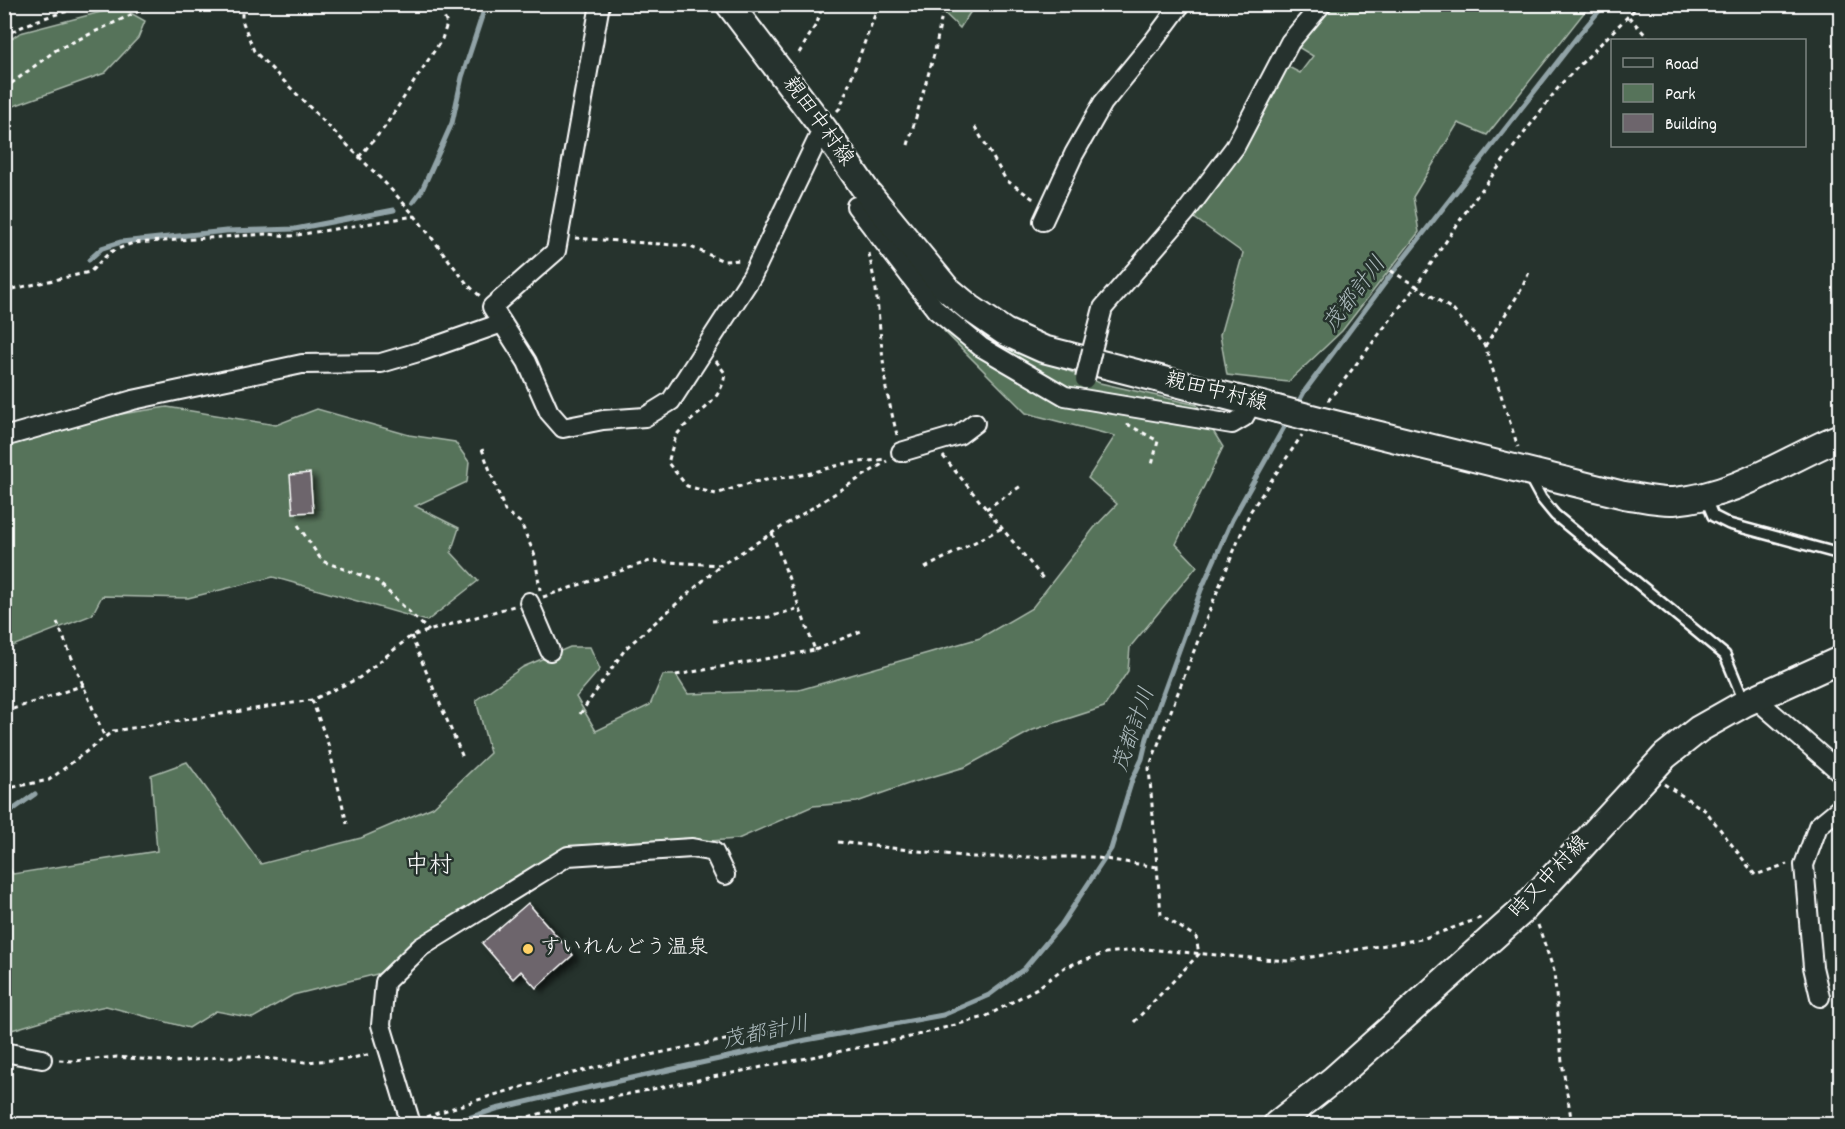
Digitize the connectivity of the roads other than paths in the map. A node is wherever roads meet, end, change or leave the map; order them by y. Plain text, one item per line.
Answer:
1 (600, 4) edge
2 (729, 4) edge
3 (1181, 4) edge
4 (1322, 4) edge
5 (823, 128) junction
6 (856, 206) dead end
7 (1042, 221) dead end
8 (502, 323) junction
9 (1080, 400) junction
10 (1252, 403) junction
11 (975, 423) dead end
12 (4, 437) edge
13 (1840, 437) edge
14 (901, 452) road end
15 (1526, 472) junction
16 (1705, 497) junction
17 (1840, 554) edge
18 (535, 600) road end
19 (550, 651) dead end
20 (1840, 660) edge
21 (1751, 701) junction
22 (1840, 772) edge
23 (1840, 808) edge
24 (725, 875) dead end
25 (1820, 997) dead end
26 (4, 1052) edge
27 (42, 1059) road end
28 (410, 1124) edge
29 (1277, 1125) edge

1 - 8 street
2 - 5 main road, 親田中村線
3 - 7 street
4 - 9 street, bridge
5 - 8 street
5 - 10 main road, 親田中村線
6 - 9 street
8 - 12 street
9 - 10 street
10 - 15 main road, 親田中村線, bridge
11 - 14 street
13 - 16 main road, 親田中村線
15 - 16 main road, 親田中村線
15 - 21 lane
16 - 17 lane
18 - 19 street
20 - 21 main road, 時又中村線
21 - 22 street
21 - 29 main road, 時又中村線
23 - 25 street
24 - 28 street
26 - 27 street

